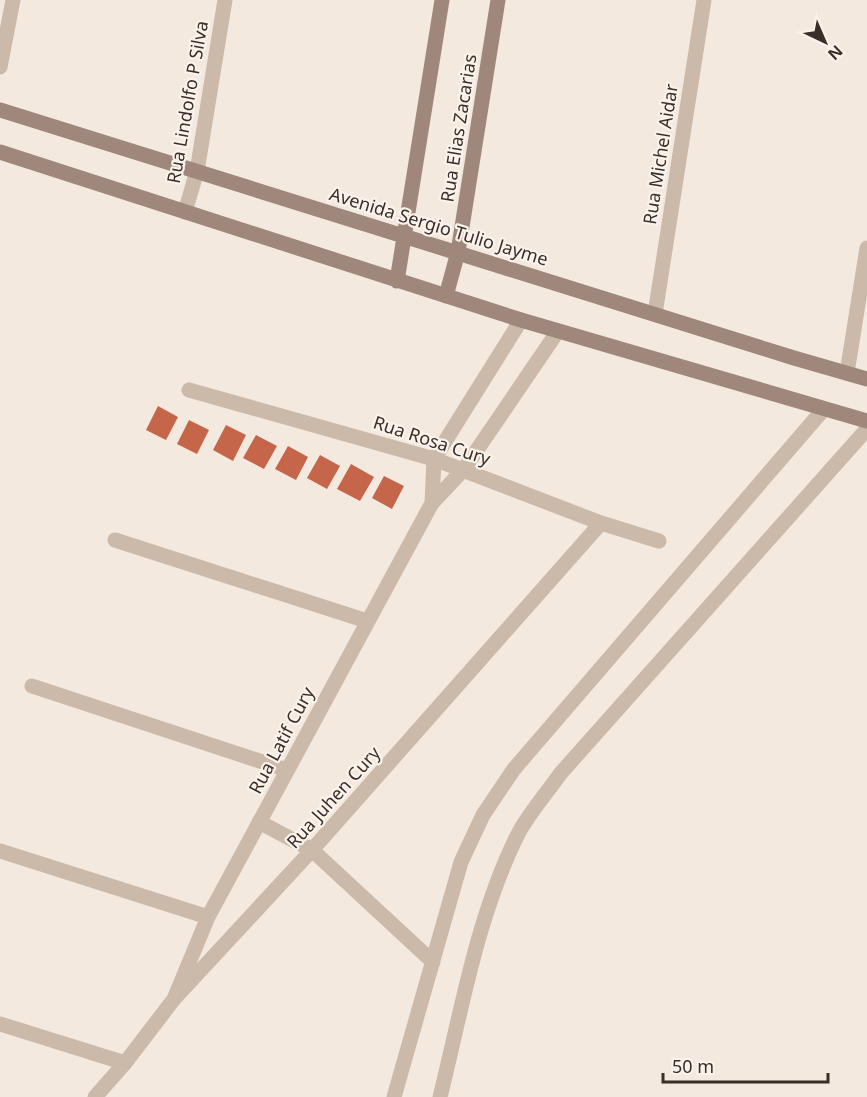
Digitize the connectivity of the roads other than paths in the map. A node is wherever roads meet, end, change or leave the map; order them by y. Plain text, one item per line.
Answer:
1 (13, 0) edge
2 (225, 0) edge
3 (442, 0) edge
4 (498, 0) edge
5 (704, 0) edge
6 (0, 67) edge
7 (0, 110) edge
8 (0, 152) edge
9 (197, 171) junction
10 (185, 212) junction
11 (405, 235) junction
12 (867, 248) edge
13 (458, 252) junction
14 (397, 281) junction
15 (446, 296) junction
16 (655, 314) junction
17 (521, 320) junction
18 (558, 331) junction
19 (847, 373) junction
20 (867, 379) edge
21 (189, 390) dead end
22 (824, 410) junction
23 (867, 421) edge
24 (867, 429) edge
25 (434, 459) junction
26 (464, 469) junction
27 (432, 503) junction
28 (601, 523) junction
29 (115, 540) dead end
30 (659, 541) dead end
31 (367, 621) junction
32 (32, 686) dead end
33 (287, 770) junction
34 (259, 822) junction
35 (0, 850) edge
36 (312, 850) junction
37 (208, 917) junction
38 (433, 962) junction
39 (174, 999) junction
40 (0, 1024) edge
41 (125, 1063) junction
42 (95, 1097) edge
43 (394, 1097) edge
44 (440, 1097) edge

1 - 6 street
2 - 9 street, Rua Lindolfo P Silva
3 - 11 street, Rua Elias Zacarias
4 - 13 street, Rua Elias Zacarias
5 - 16 street, Rua Michel Aidar
7 - 9 street, Avenida Sergio Tulio Jayme
8 - 10 street
9 - 10 street, Rua Lindolfo P Silva
9 - 11 street, Avenida Sergio Tulio Jayme
10 - 14 street
11 - 13 street, Avenida Sergio Tulio Jayme
11 - 14 street, Rua Elias Zacarias
12 - 19 street
13 - 15 street, Rua Elias Zacarias
13 - 16 street, Avenida Sergio Tulio Jayme
14 - 15 street
15 - 17 street
16 - 19 street, Avenida Sergio Tulio Jayme
17 - 18 street
17 - 25 street
18 - 22 street
18 - 26 street, Rua Latif Cury
19 - 20 street, Avenida Sergio Tulio Jayme
21 - 25 street, Rua Rosa Cury
22 - 23 street
22 - 38 street
24 - 44 street
25 - 26 street, Rua Rosa Cury
25 - 27 street, Rua Latif Cury
26 - 27 street, Rua Latif Cury
26 - 28 street, Rua Rosa Cury
27 - 31 street, Rua Latif Cury
28 - 30 street, Rua Rosa Cury
28 - 36 street, Rua Juhen Cury
29 - 31 street
31 - 33 street, Rua Latif Cury
32 - 33 street
33 - 34 street, Rua Latif Cury
34 - 36 street
34 - 37 street, Rua Latif Cury
35 - 37 street
36 - 38 street
36 - 39 street, Rua Juhen Cury
37 - 39 street, Rua Latif Cury
38 - 43 street
39 - 41 street, Rua Juhen Cury
40 - 41 street
41 - 42 street, Rua Juhen Cury

